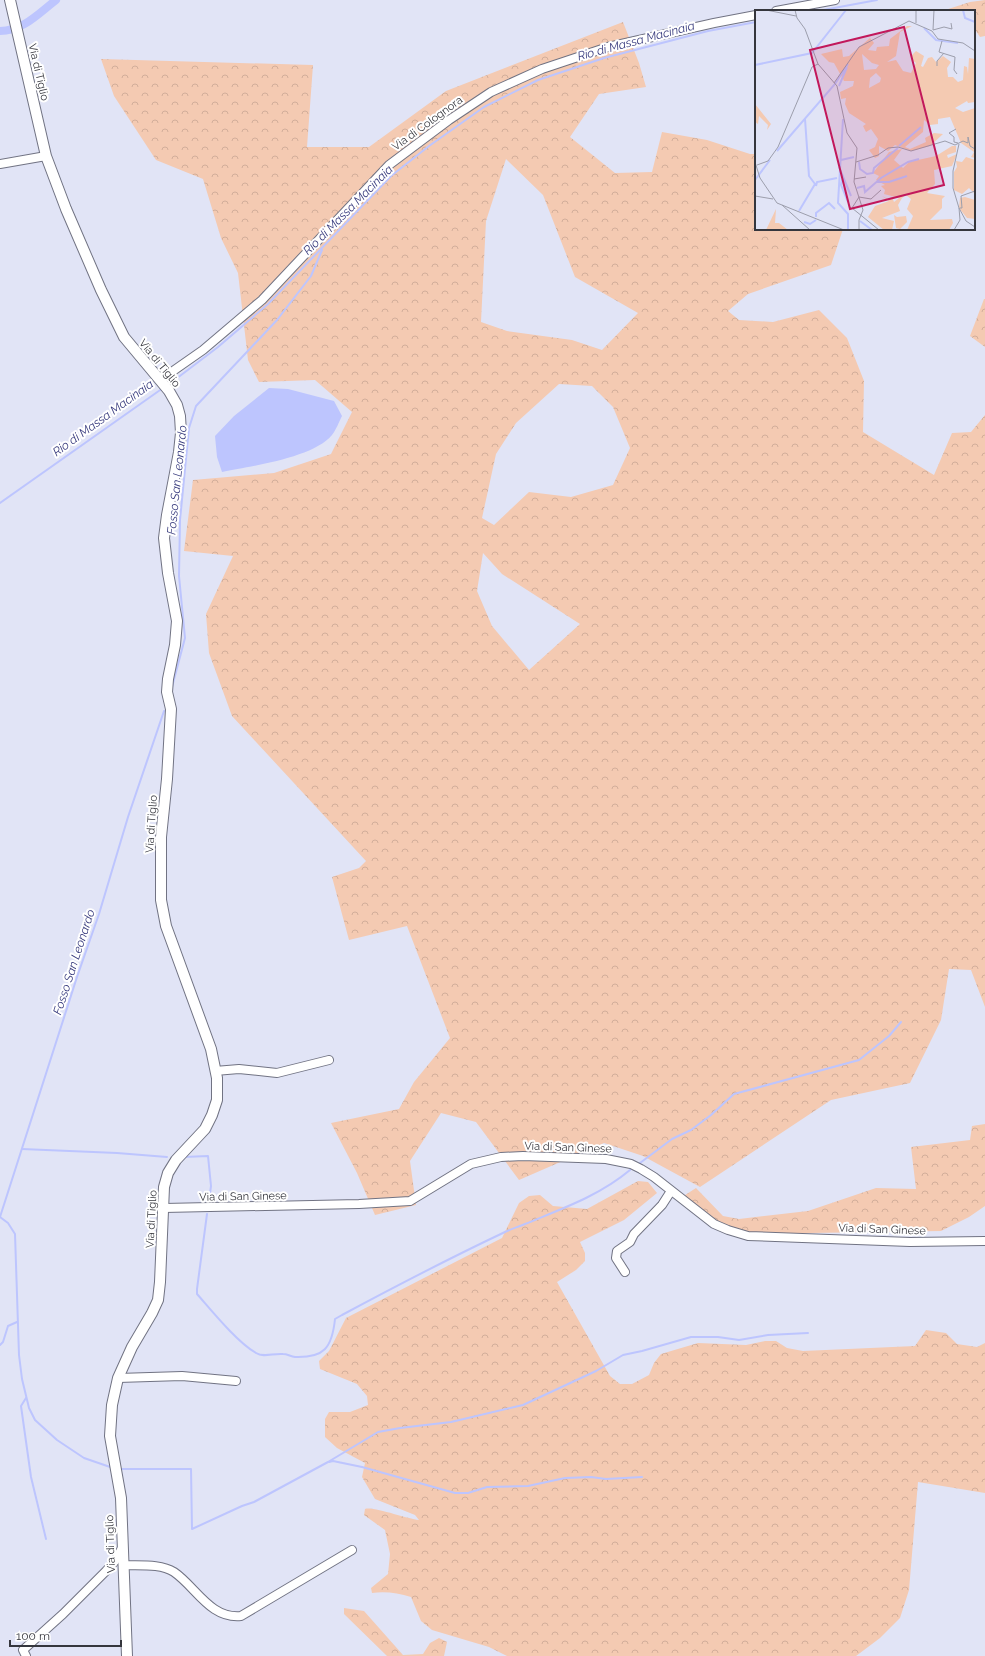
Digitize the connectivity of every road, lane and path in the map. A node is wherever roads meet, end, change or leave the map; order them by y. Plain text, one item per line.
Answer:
1 (10, 0) edge
2 (835, 0) edge
3 (781, 10) edge
4 (755, 15) edge
5 (46, 156) junction
6 (0, 164) edge
7 (160, 380) junction
8 (329, 1060) dead end
9 (215, 1071) junction
10 (671, 1191) junction
11 (164, 1208) junction
12 (985, 1241) edge
13 (625, 1272) dead end
14 (118, 1378) junction
15 (236, 1381) dead end
16 (122, 1548) junction
17 (352, 1550) dead end
18 (123, 1565) junction
19 (26, 1656) edge
20 (127, 1656) edge

1 - 5 main road, Via di Tiglio
2 - 3 street
4 - 7 street, Via di Colognora
5 - 6 street
5 - 7 main road, Via di Tiglio
7 - 9 main road, Via di Tiglio
8 - 9 street
9 - 11 main road, Via di Tiglio
10 - 11 street, Via di San Ginese
10 - 12 street, Via di San Ginese
10 - 13 street
11 - 14 main road, Via di Tiglio
14 - 15 street
14 - 16 main road, Via di Tiglio
16 - 18 main road, Via di Tiglio
16 - 19 street
17 - 18 street
18 - 20 main road, Via di Tiglio

